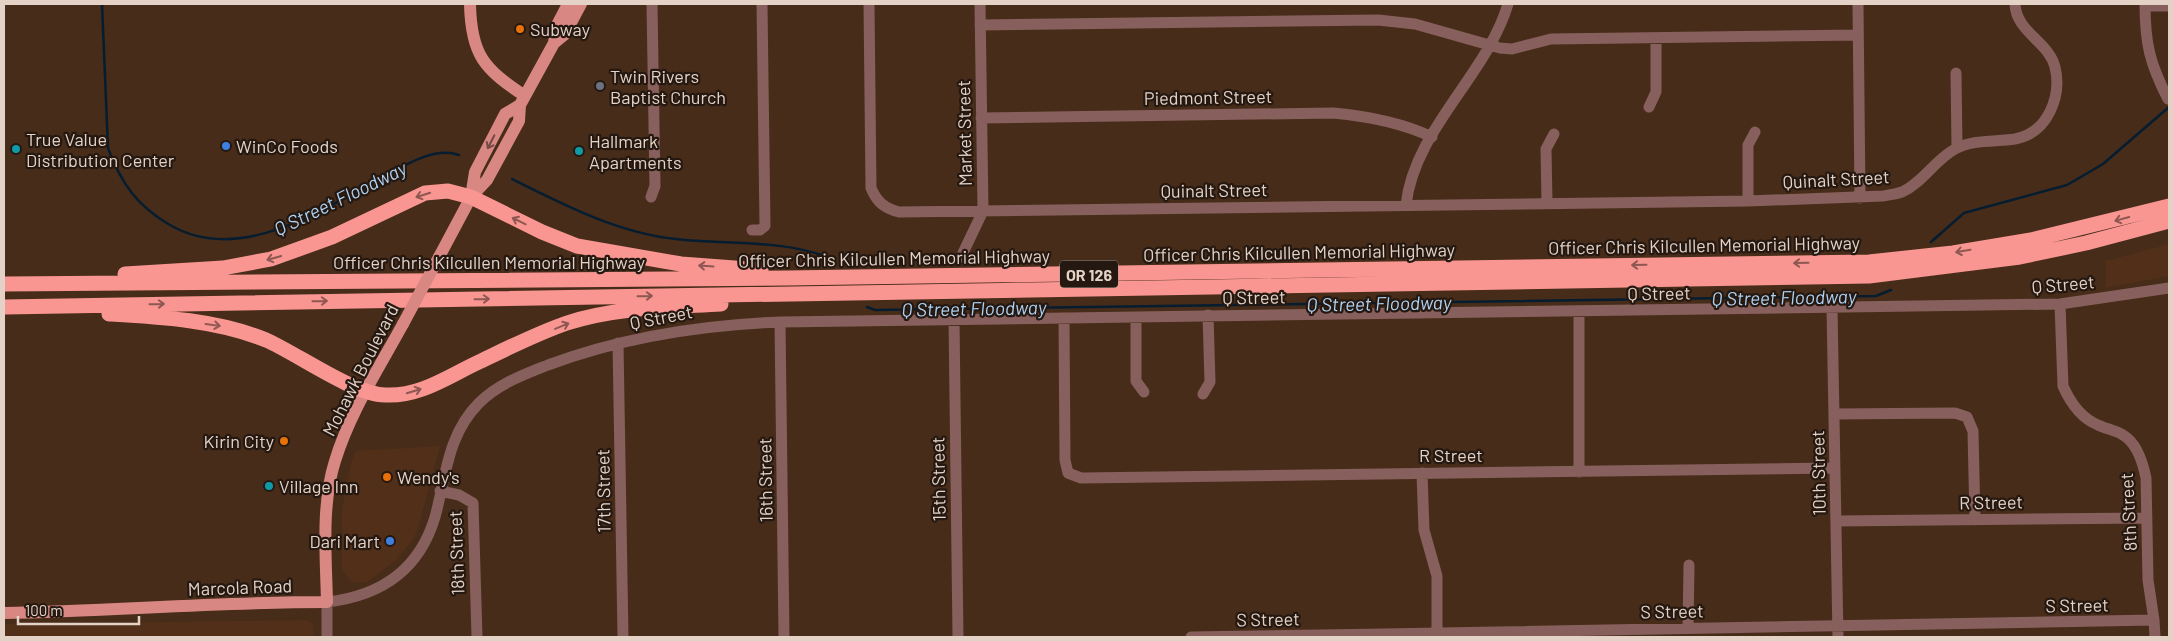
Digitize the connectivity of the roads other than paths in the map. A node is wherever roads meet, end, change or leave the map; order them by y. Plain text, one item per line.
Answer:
1 (470, 4) edge
2 (568, 4) edge
3 (581, 4) edge
4 (652, 4) edge
5 (762, 4) edge
6 (869, 4) edge
7 (980, 4) edge
8 (1508, 4) edge
9 (1858, 4) edge
10 (2145, 5) edge
11 (2169, 6) edge
12 (2015, 7) edge
13 (980, 25) junction
14 (1858, 35) junction
15 (1656, 38) junction
16 (554, 42) junction
17 (1490, 47) junction
18 (1956, 73) dead end
19 (2168, 99) edge
20 (523, 101) junction
21 (1649, 107) dead end
22 (981, 118) junction
23 (1755, 132) dead end
24 (1554, 134) dead end
25 (1432, 137) junction
26 (1957, 148) junction
27 (470, 197) junction
28 (651, 197) dead end
29 (1860, 198) junction
30 (1748, 201) junction
31 (1547, 203) junction
32 (1406, 205) junction
33 (2169, 206) edge
34 (983, 211) junction
35 (2169, 222) edge
36 (752, 230) dead end
37 (961, 257) dead end
38 (788, 278) junction
39 (4, 282) edge
40 (2169, 288) edge
41 (776, 294) junction
42 (2060, 304) junction
43 (6, 307) edge
44 (1832, 308) junction
45 (1579, 311) junction
46 (1208, 315) junction
47 (1136, 317) junction
48 (1064, 318) junction
49 (954, 319) junction
50 (780, 322) junction
51 (618, 343) junction
52 (366, 392) junction
53 (1144, 392) dead end
54 (1203, 394) dead end
55 (1834, 414) junction
56 (1834, 468) junction
57 (1579, 472) junction
58 (1422, 473) junction
59 (440, 491) junction
60 (2147, 518) junction
61 (1975, 520) junction
62 (1836, 521) junction
63 (1689, 565) dead end
64 (327, 602) junction
65 (4, 613) edge
66 (2154, 620) junction
67 (1688, 628) junction
68 (1838, 633) edge
69 (1437, 635) edge
70 (327, 637) edge
71 (477, 637) edge
72 (623, 637) edge
73 (784, 637) edge
74 (958, 637) edge
75 (1191, 637) edge
76 (2155, 637) edge

1 - 20 main road
2 - 16 main road, Mohawk Boulevard
3 - 16 main road, Mohawk Boulevard
4 - 28 street
5 - 36 street
6 - 34 street, Quinalt Street
7 - 13 street, Market Street
8 - 17 street
9 - 14 street
10 - 11 street
10 - 19 street
12 - 26 street, Quinalt Street
13 - 17 street
13 - 22 street, Market Street
14 - 15 street
14 - 29 street
15 - 17 street
15 - 21 street
16 - 20 main road, Mohawk Boulevard
17 - 25 street
18 - 26 street
20 - 27 main road, Mohawk Boulevard
22 - 25 street, Piedmont Street
22 - 34 street, Market Street
23 - 30 street
24 - 31 street
25 - 32 street
26 - 29 street, Quinalt Street
38 -> 27 highway
27 -> 39 highway
27 - 52 main road, Mohawk Boulevard, bridge
29 - 30 street, Quinalt Street
30 - 31 street, Quinalt Street
31 - 32 street, Quinalt Street
32 - 34 street, Quinalt Street
33 -> 38 highway, Officer Chris Kilcullen Memorial Highway / OR 126
34 - 37 street, Market Street
35 - 41 highway, Officer Chris Kilcullen Memorial Highway / OR 126
38 - 39 highway, Officer Chris Kilcullen Memorial Highway / OR 126
40 - 42 street, Q Street
43 -> 41 highway, Officer Chris Kilcullen Memorial Highway / OR 126
52 -> 41 highway
42 - 44 street, Q Street
42 - 60 street, 8th Street
43 -> 52 highway
44 - 45 street, Q Street
44 - 55 street, 10th Street
45 - 46 street, Q Street
45 - 57 street
46 - 47 street, Q Street
46 - 54 street, Q Street
47 - 48 street, Q Street
47 - 53 street
48 - 49 street, Q Street
48 - 58 street, R Street
49 - 50 street, Q Street
49 - 74 street, 15th Street
50 - 51 street, Q Street
50 - 73 street, 16th Street
51 - 59 street, Q Street
51 - 72 street, 17th Street
52 - 64 main road, Mohawk Boulevard
55 - 56 street, 10th Street
55 - 61 street
56 - 57 street, R Street
56 - 62 street, 10th Street
57 - 58 street, R Street
58 - 69 street
59 - 64 street, Q Street
59 - 71 street, 18th Street
60 - 61 street, R Street
60 - 66 street, 8th Street
61 - 62 street, R Street
62 - 68 street, 10th Street
63 - 67 street
64 - 65 main road, Marcola Road
64 - 70 street
66 - 68 street, S Street
66 - 76 street, 8th Street
67 - 68 street, S Street
67 - 69 street, S Street
69 - 75 street, S Street

